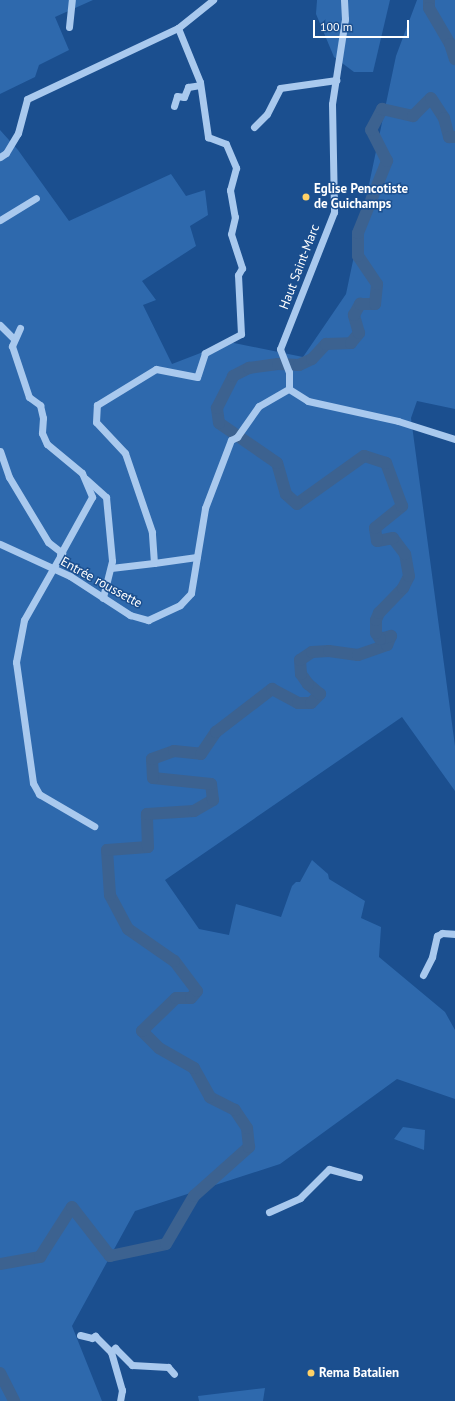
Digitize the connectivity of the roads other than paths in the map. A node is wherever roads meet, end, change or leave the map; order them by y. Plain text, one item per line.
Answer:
1 (72, 0) edge
2 (213, 0) edge
3 (344, 0) edge
4 (69, 27) dead end
5 (178, 28) junction
6 (336, 80) junction
7 (200, 85) junction
8 (174, 106) dead end
9 (254, 127) dead end
10 (2, 153) edge
11 (36, 198) dead end
12 (0, 220) edge
13 (0, 325) edge
14 (20, 328) dead end
15 (14, 339) junction
16 (288, 389) junction
17 (455, 439) edge
18 (0, 451) edge
19 (83, 476) junction
20 (0, 544) edge
21 (60, 555) junction
22 (197, 557) junction
23 (154, 563) junction
24 (110, 568) junction
25 (52, 570) junction
26 (103, 598) junction
27 (94, 826) dead end
28 (455, 934) edge
29 (423, 975) dead end
30 (359, 1178) dead end
31 (269, 1212) dead end
32 (80, 1335) dead end
33 (110, 1352) junction
34 (174, 1374) dead end
35 (120, 1401) edge

1 - 4 street
2 - 5 street
3 - 6 street, Haut Saint-Marc
5 - 7 street
5 - 10 street
6 - 9 street
6 - 16 street, Haut Saint-Marc
7 - 8 street
7 - 23 street
11 - 12 street
13 - 15 street
14 - 15 street
15 - 19 street
16 - 17 street
16 - 22 street, Entrée roussette
18 - 21 street
19 - 21 street
19 - 24 street
20 - 25 street, Entrée roussette
21 - 25 street
22 - 23 street
22 - 26 street, Entrée roussette
23 - 24 street
24 - 26 street
25 - 26 street, Entrée roussette
25 - 27 street
28 - 29 street
30 - 31 street
32 - 33 street
33 - 34 street
33 - 35 street

